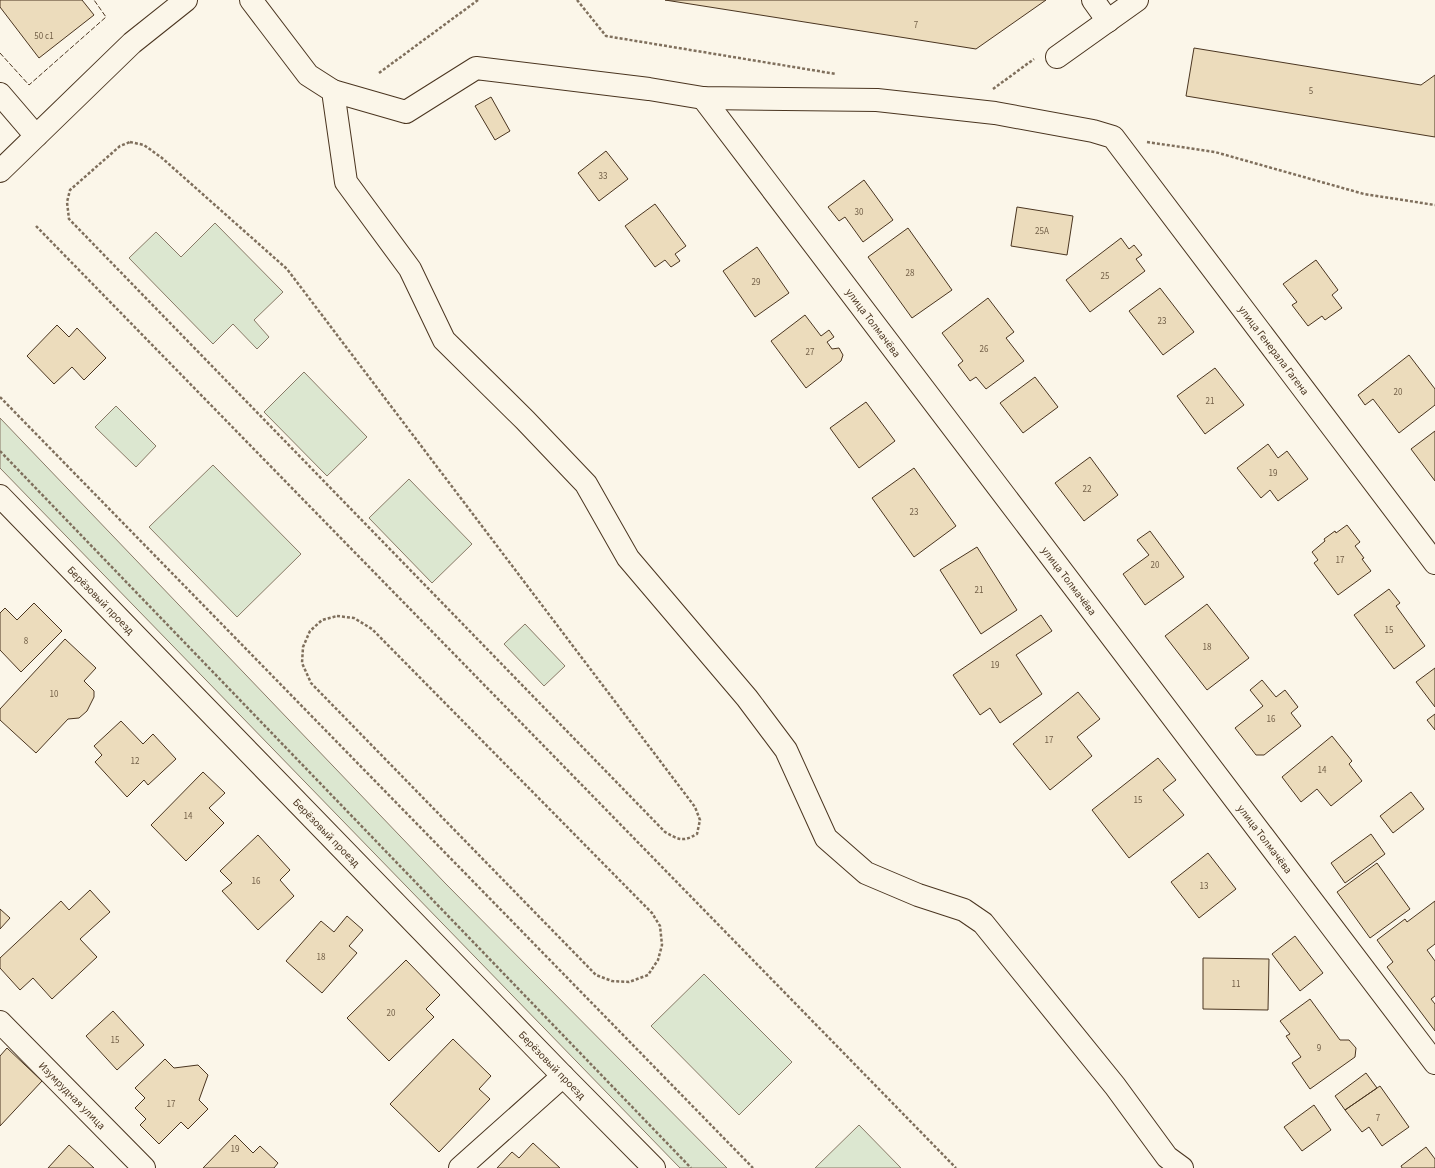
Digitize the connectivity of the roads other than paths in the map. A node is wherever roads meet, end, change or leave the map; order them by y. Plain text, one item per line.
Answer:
1 (186, 0) edge
2 (251, 0) edge
3 (1093, 0) edge
4 (1137, 0) edge
5 (1108, 21) junction
6 (1047, 57) road end
7 (333, 91) junction
8 (0, 94) edge
9 (703, 98) junction
10 (36, 136) junction
11 (0, 171) edge
12 (0, 496) edge
13 (1435, 563) edge
14 (0, 1022) edge
15 (1435, 1063) edge
16 (563, 1076) junction
17 (144, 1168) edge
18 (460, 1168) edge
19 (654, 1168) edge
20 (1182, 1168) edge

1 - 10 street
2 - 7 street
3 - 5 street
4 - 5 street
5 - 6 street
7 - 9 street
7 - 20 street
8 - 10 street
9 - 13 street, улица Генерала Гагена
9 - 15 street, улица Толмачёва
10 - 11 street
12 - 16 street, Берёзовый проезд
14 - 17 street, Изумрудная улица
16 - 18 street
16 - 19 street, Берёзовый проезд

